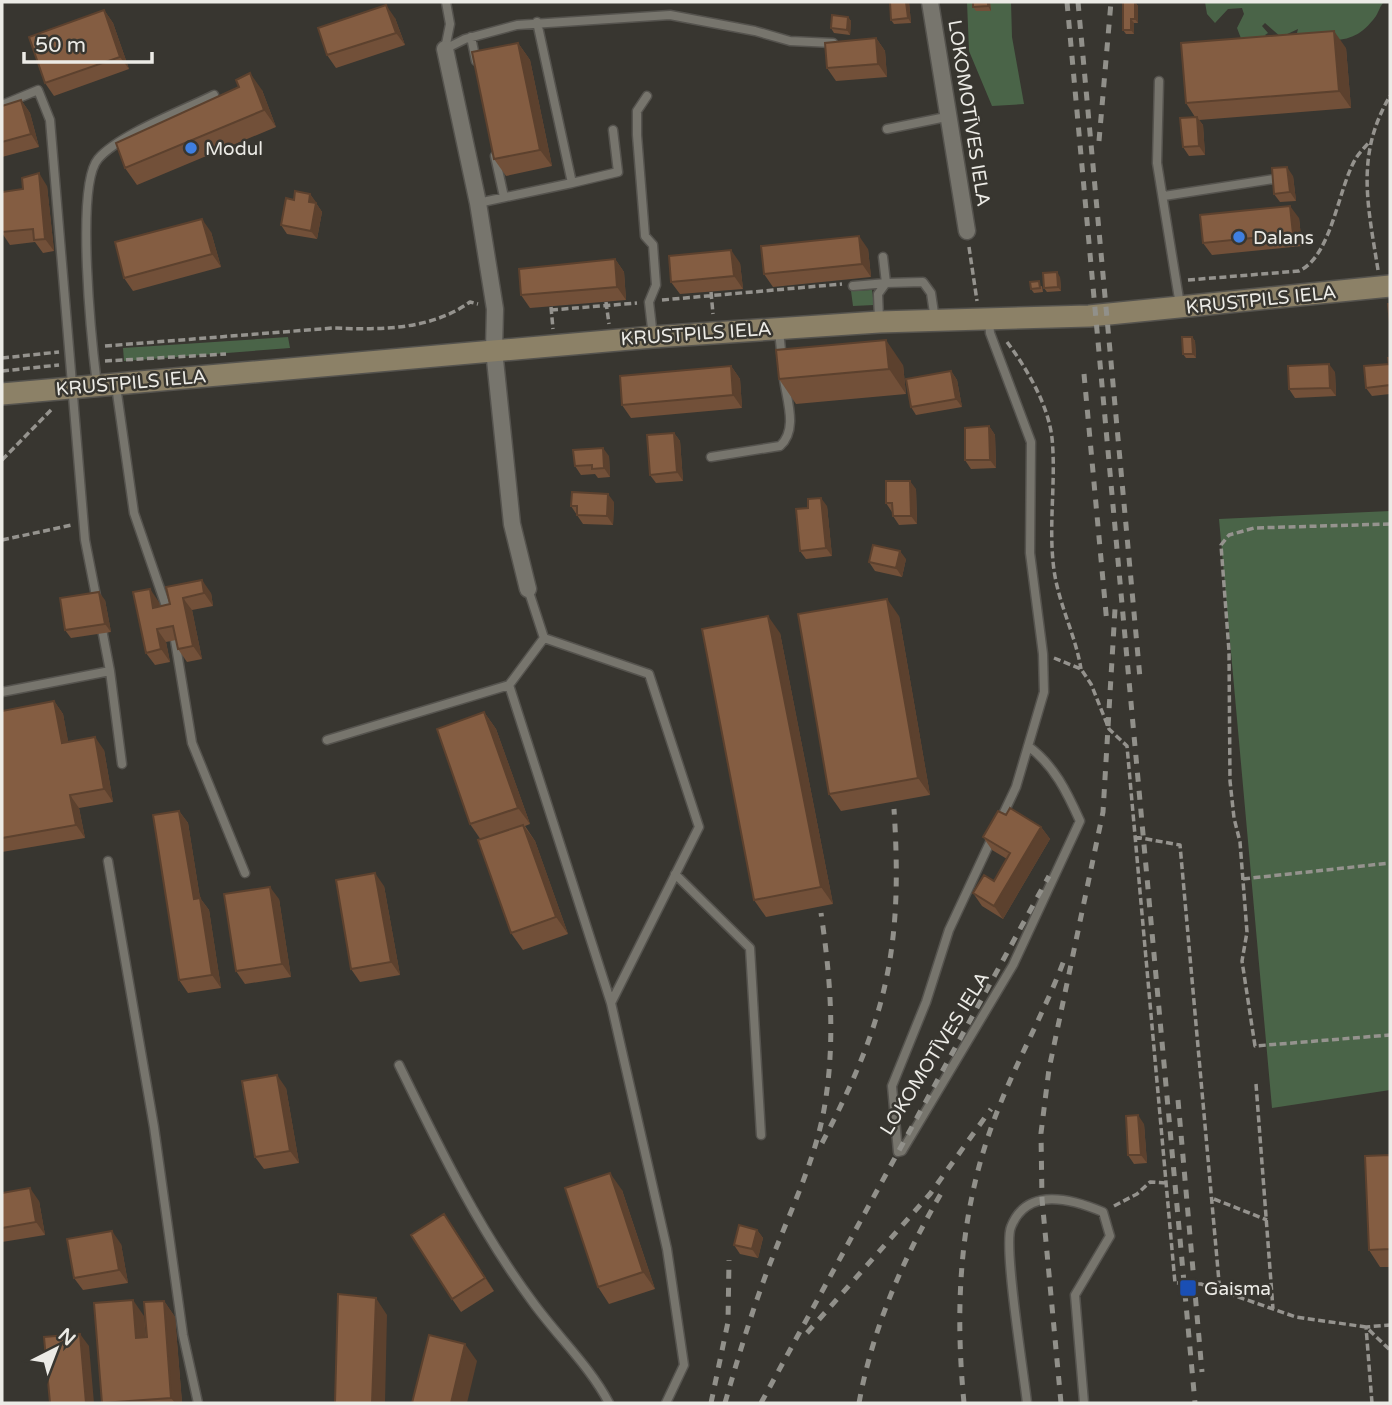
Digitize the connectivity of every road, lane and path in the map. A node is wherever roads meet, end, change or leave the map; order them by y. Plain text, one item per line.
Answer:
1 (446, 2) edge
2 (930, 2) edge
3 (537, 22) junction
4 (471, 37) junction
5 (849, 44) edge
6 (445, 50) junction
7 (480, 77) edge
8 (1159, 80) dead end
9 (214, 95) edge
10 (647, 96) dead end
11 (1390, 96) edge
12 (2, 104) edge
13 (951, 116) junction
14 (887, 129) dead end
15 (613, 130) dead end
16 (1370, 141) junction
17 (493, 144) edge
18 (1275, 179) edge
19 (572, 183) junction
20 (1164, 195) junction
21 (504, 197) junction
22 (478, 203) junction
23 (967, 231) joint
24 (883, 257) dead end
25 (886, 283) junction
26 (1177, 283) junction
27 (853, 286) joint
28 (1385, 286) edge
29 (711, 293) junction
30 (649, 302) junction
31 (606, 304) junction
32 (1180, 308) junction
33 (495, 309) junction
34 (713, 314) dead end
35 (608, 318) dead end
36 (989, 318) junction
37 (935, 320) junction
38 (879, 322) junction
39 (778, 327) junction
40 (554, 332) dead end
41 (653, 337) junction
42 (93, 348) junction
43 (494, 350) junction
44 (71, 351) junction
45 (228, 354) dead end
46 (2, 358) edge
47 (94, 362) junction
48 (72, 363) junction
49 (2, 371) edge
50 (106, 384) junction
51 (74, 387) junction
52 (2, 394) edge
53 (711, 457) dead end
54 (2, 460) edge
55 (84, 522) junction
56 (1390, 524) edge
57 (2, 540) edge
58 (528, 589) joint
59 (170, 619) edge
60 (544, 638) junction
61 (175, 640) edge
62 (1043, 654) junction
63 (1081, 669) junction
64 (110, 671) junction
65 (509, 685) junction
66 (2, 692) edge
67 (327, 740) dead end
68 (1028, 746) junction
69 (122, 764) dead end
70 (1135, 837) junction
71 (108, 861) dead end
72 (1390, 863) edge
73 (245, 873) dead end
74 (675, 874) junction
75 (1243, 879) junction
76 (611, 1003) junction
77 (1390, 1035) edge
78 (399, 1065) dead end
79 (1256, 1084) dead end
80 (761, 1135) dead end
81 (1166, 1183) junction
82 (1214, 1199) junction
83 (1103, 1212) junction
84 (1267, 1220) junction
85 (1220, 1293) junction
86 (1273, 1309) junction
87 (1390, 1325) edge
88 (1366, 1327) junction
89 (1390, 1350) edge
90 (198, 1403) edge
91 (609, 1403) edge
92 (666, 1403) edge
93 (1027, 1403) edge
94 (1084, 1403) edge
95 (1372, 1403) edge

1 - 6 lane
2 - 13 street, LOKOMOTĪVES IELA
3 - 4 lane
3 - 5 lane
3 - 19 lane
4 - 6 lane
4 - 7 lane
6 - 22 street
8 - 20 lane
9 - 42 lane
10 - 30 lane
11 - 16 path
12 - 44 lane
13 - 14 lane
13 - 23 street, LOKOMOTĪVES IELA
15 - 19 lane
16 - 26 path
16 - 28 path
17 - 21 lane
18 - 20 lane
19 - 21 lane
20 - 26 lane
21 - 22 lane
22 - 33 street
23 - 36 path
24 - 25 lane
25 - 27 lane
25 - 37 lane
25 - 38 lane
26 - 32 lane
27 - 29 path
28 - 32 street, KRUSTPILS IELA
29 - 30 path
29 - 34 path
30 - 31 path
30 - 41 lane
31 - 35 path
31 - 40 path
32 - 36 street, KRUSTPILS IELA
33 - 42 path
33 - 43 street
36 - 37 street, KRUSTPILS IELA
36 - 62 lane, LOKOMOTĪVES IELA
36 - 63 path
37 - 38 street, KRUSTPILS IELA
38 - 39 street, KRUSTPILS IELA
39 - 41 street, KRUSTPILS IELA
39 - 53 lane
41 - 43 street, KRUSTPILS IELA
42 - 47 lane
43 - 50 street, KRUSTPILS IELA
43 - 58 street
44 - 46 path
44 - 48 lane
45 - 47 path
47 - 50 lane
48 - 49 path
48 - 51 lane
50 - 51 street, KRUSTPILS IELA
50 - 59 lane
51 - 52 street, KRUSTPILS IELA
51 - 54 path
51 - 55 lane
55 - 57 path
55 - 64 lane
56 - 75 path
58 - 60 lane
60 - 65 lane
60 - 74 lane
61 - 73 lane
62 - 63 path
62 - 68 lane, LOKOMOTĪVES IELA
63 - 70 path
64 - 66 lane
64 - 69 lane
65 - 67 lane
65 - 76 lane
68 - 68 lane, LOKOMOTĪVES IELA
70 - 81 path
70 - 82 path
71 - 90 lane
72 - 75 path
74 - 76 lane
74 - 80 lane
75 - 77 path
76 - 92 lane
78 - 91 lane
79 - 84 path
81 - 83 path
81 - 85 path
82 - 84 path
82 - 85 path
83 - 93 lane
83 - 94 lane
84 - 86 path
85 - 86 path
86 - 88 path
87 - 88 path
88 - 89 path
88 - 95 path

